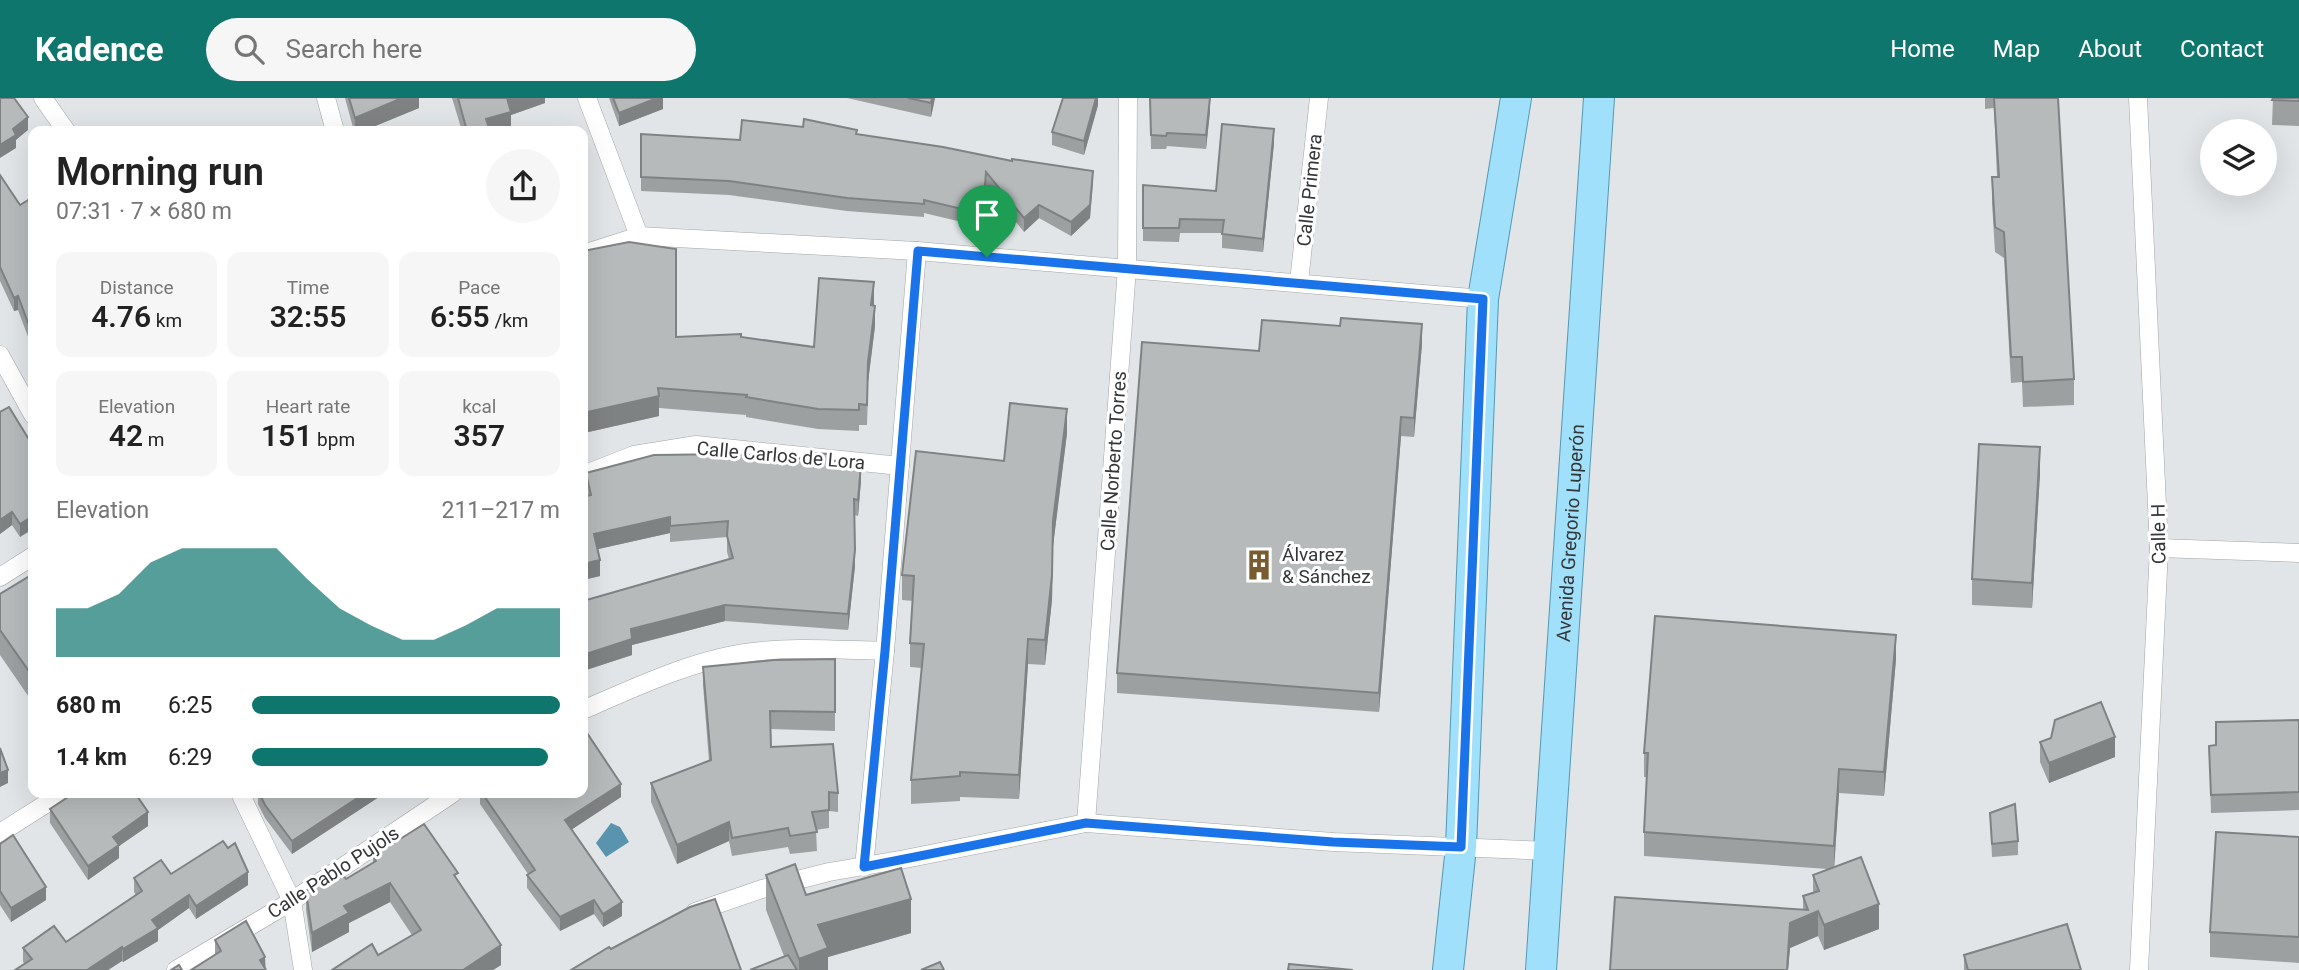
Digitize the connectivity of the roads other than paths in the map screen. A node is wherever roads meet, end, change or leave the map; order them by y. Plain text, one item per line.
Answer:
1 (43, 98) edge
2 (326, 98) edge
3 (587, 98) edge
4 (1128, 98) edge
5 (1319, 98) edge
6 (1516, 98) edge
7 (1599, 98) edge
8 (2138, 98) edge
9 (63, 126) edge
10 (334, 126) edge
11 (639, 236) junction
12 (918, 251) junction
13 (588, 252) edge
14 (1127, 268) junction
15 (1299, 282) junction
16 (1483, 299) junction
17 (0, 355) edge
18 (26, 387) edge
19 (900, 466) junction
20 (588, 473) edge
21 (2160, 548) junction
22 (2299, 553) edge
23 (28, 559) edge
24 (0, 577) edge
25 (885, 651) junction
26 (588, 708) edge
27 (55, 798) edge
28 (242, 798) edge
29 (446, 798) edge
30 (1086, 823) junction
31 (0, 833) edge
32 (1461, 847) junction
33 (1551, 851) junction
34 (864, 867) junction
35 (292, 901) junction
36 (682, 917) edge
37 (176, 970) edge
38 (303, 970) edge
39 (1448, 970) edge
40 (1541, 970) edge
41 (2139, 970) edge

1 - 9 street
2 - 10 street
3 - 11 street
4 - 14 street, Calle Norberto Torres
5 - 15 street, Calle Primera
6 - 16 main road
7 - 33 main road, Avenida Gregorio Luperón
8 - 21 street, Calle H
11 - 12 street
11 - 13 street
12 - 14 street
12 - 19 street
14 - 15 street
14 - 30 street, Calle Norberto Torres
15 - 16 street
16 - 32 main road
17 - 18 street
19 - 20 street, Calle Carlos de Lora
19 - 25 street
21 - 22 street
21 - 41 street, Calle H
23 - 24 street
25 - 26 street
25 - 34 street
27 - 31 street
28 - 35 street
29 - 35 street, Calle Pablo Pujols
30 - 32 street
30 - 34 street
32 - 33 street
32 - 39 main road
33 - 40 main road, Avenida Gregorio Luperón
34 - 36 street
35 - 37 street, Calle Pablo Pujols
35 - 38 street

